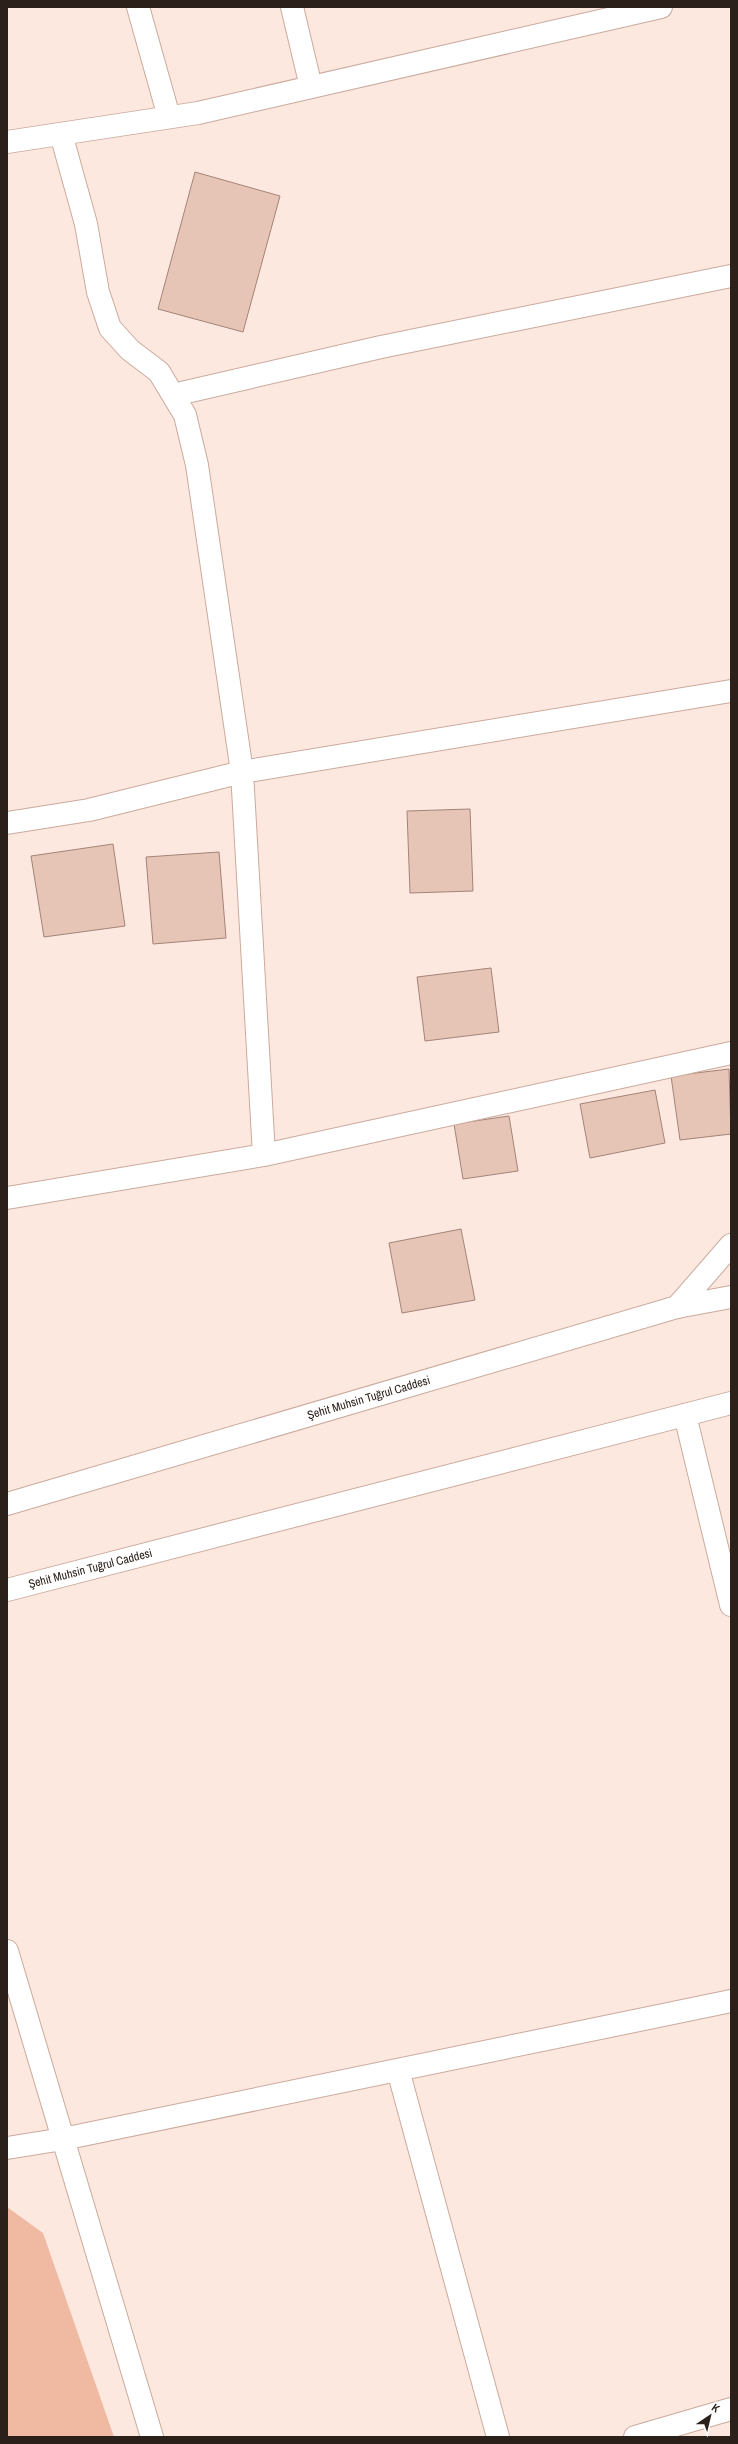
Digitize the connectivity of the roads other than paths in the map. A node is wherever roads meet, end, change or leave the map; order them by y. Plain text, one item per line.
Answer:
1 (138, 7) edge
2 (292, 7) edge
3 (661, 7) edge
4 (311, 87) junction
5 (169, 117) junction
6 (61, 134) junction
7 (7, 142) edge
8 (731, 276) edge
9 (173, 395) junction
10 (731, 691) edge
11 (242, 772) junction
12 (7, 823) edge
13 (731, 1053) edge
14 (264, 1155) junction
15 (7, 1198) edge
16 (731, 1245) edge
17 (731, 1297) edge
18 (677, 1307) junction
19 (731, 1403) edge
20 (685, 1415) junction
21 (7, 1504) edge
22 (7, 1590) edge
23 (731, 1605) edge
24 (7, 1951) edge
25 (731, 2001) edge
26 (398, 2070) junction
27 (63, 2139) junction
28 (7, 2148) edge
29 (731, 2409) edge
30 (152, 2437) edge
31 (498, 2437) edge
32 (636, 2437) edge

1 - 5 street
2 - 4 street
3 - 4 street
4 - 5 street
5 - 6 street
6 - 7 street
6 - 9 street
8 - 9 street
9 - 11 street
10 - 11 street
11 - 12 street
11 - 14 street
13 - 14 street
14 - 15 street
16 - 18 street
17 - 18 street, Şehit Muhsin Tuğrul Caddesi
18 - 21 street, Şehit Muhsin Tuğrul Caddesi
19 - 20 street, Şehit Muhsin Tuğrul Caddesi
20 - 22 street, Şehit Muhsin Tuğrul Caddesi
20 - 23 street
24 - 27 street
25 - 26 street
26 - 27 street
26 - 31 street
27 - 28 street
27 - 30 street
29 - 32 street

